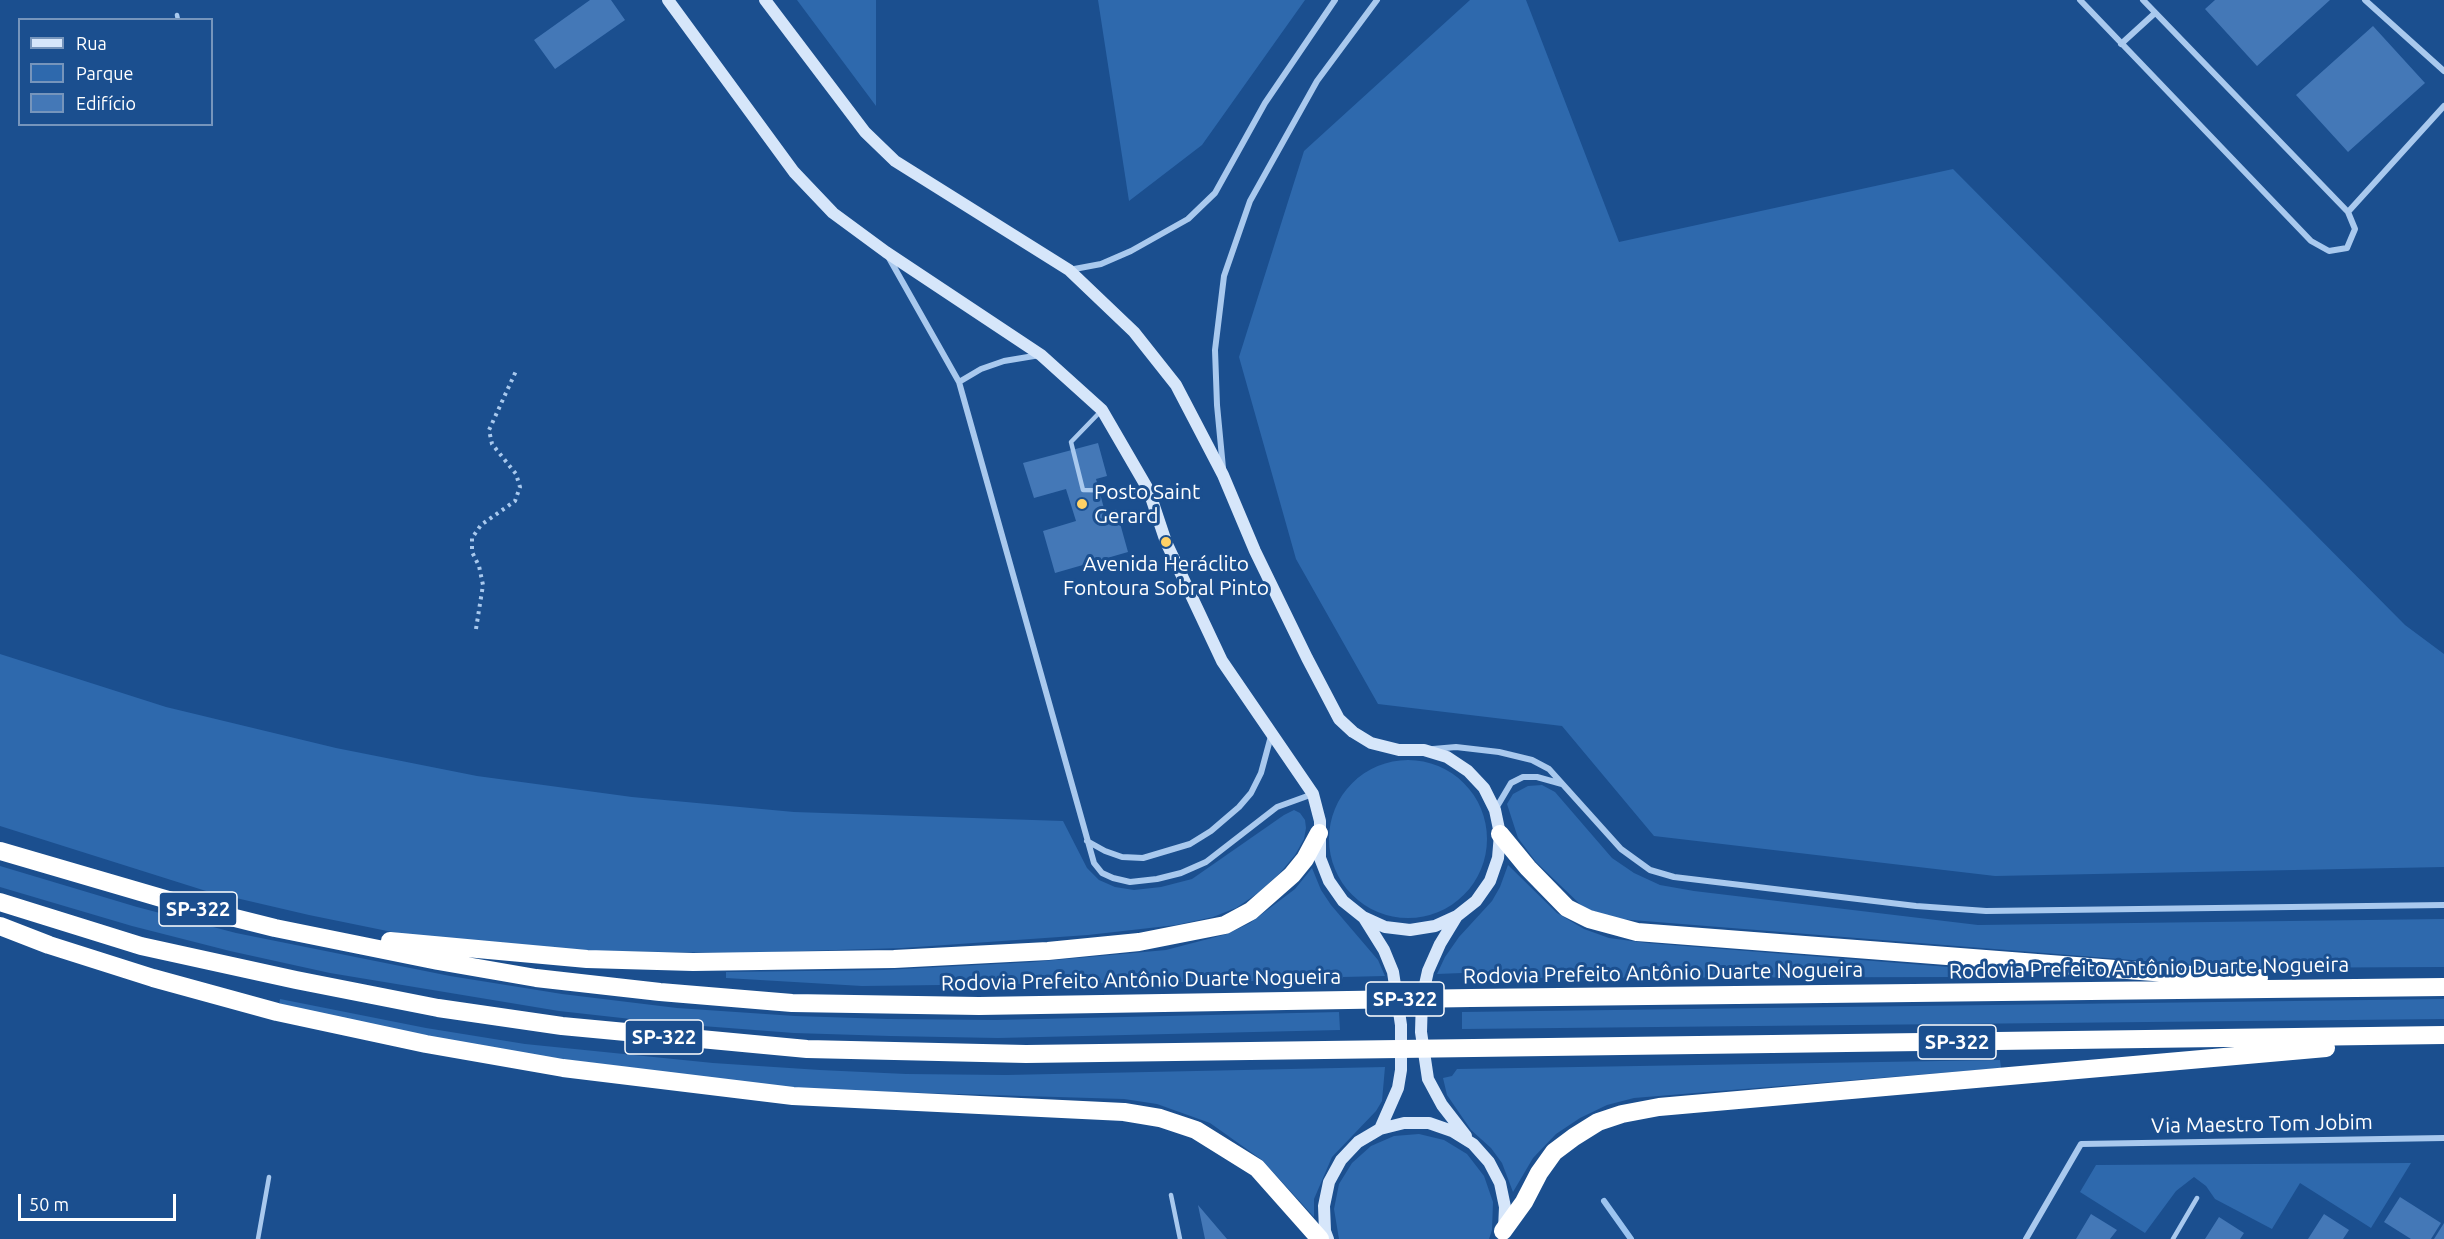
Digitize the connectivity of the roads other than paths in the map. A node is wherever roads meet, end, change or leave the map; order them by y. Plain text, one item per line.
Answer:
1 (668, 0) edge
2 (765, 0) edge
3 (1335, 0) edge
4 (1377, 0) edge
5 (2080, 0) edge
6 (2143, 0) edge
7 (2365, 0) edge
8 (2155, 13) junction
9 (2121, 44) junction
10 (2444, 71) edge
11 (2444, 106) edge
12 (2348, 212) junction
13 (886, 252) junction
14 (1070, 270) junction
15 (1041, 355) junction
16 (959, 382) junction
17 (1102, 410) junction
18 (1223, 475) junction
19 (1149, 491) junction
20 (1271, 736) junction
21 (1424, 750) junction
22 (1563, 784) junction
23 (1313, 794) junction
24 (1495, 810) junction
25 (1319, 827) junction
26 (1500, 834) junction
27 (1087, 841) junction
28 (0, 851) edge
29 (0, 902) edge
30 (2444, 905) edge
31 (1457, 916) junction
32 (1363, 917) junction
33 (0, 926) edge
34 (275, 928) junction
35 (2444, 987) edge
36 (2444, 1036) edge
37 (1380, 1129) junction
38 (2444, 1138) edge
39 (1473, 1144) junction
40 (269, 1177) dead end
41 (1171, 1195) dead end
42 (2197, 1198) dead end
43 (1502, 1235) edge
44 (258, 1239) edge
45 (1180, 1239) edge
46 (1320, 1239) edge
47 (1328, 1239) edge
48 (2026, 1239) edge
49 (2173, 1239) edge

1 - 13 street
2 - 14 street
3 - 14 street
4 - 18 street
5 - 9 street
6 - 8 street
7 - 10 street
8 - 9 street
8 - 12 street
9 - 12 street
11 - 12 street
13 - 15 street
13 - 16 street
14 - 18 street
15 - 16 street
15 - 17 street
16 - 27 street
17 - 19 street
17 - 19 lane
18 - 21 street
19 - 20 street
20 - 23 street
20 - 27 street
21 - 22 street
21 - 24 street
22 - 24 street
22 - 30 street
23 - 25 street
23 - 27 street
24 - 26 street
25 - 32 street
25 - 34 highway
26 - 31 street
26 - 35 highway
28 - 34 highway, Rodovia Prefeito Antônio Duarte Nogueira / SP-322
29 - 36 highway, SP-322
31 - 32 street
31 - 39 street
32 - 37 street
33 - 46 highway
34 - 35 highway, Rodovia Prefeito Antônio Duarte Nogueira / SP-322
36 - 43 highway
37 - 39 street
37 - 47 street
38 - 48 street, Via Maestro Tom Jobim
39 - 43 street
40 - 44 lane
41 - 45 lane
42 - 49 lane

